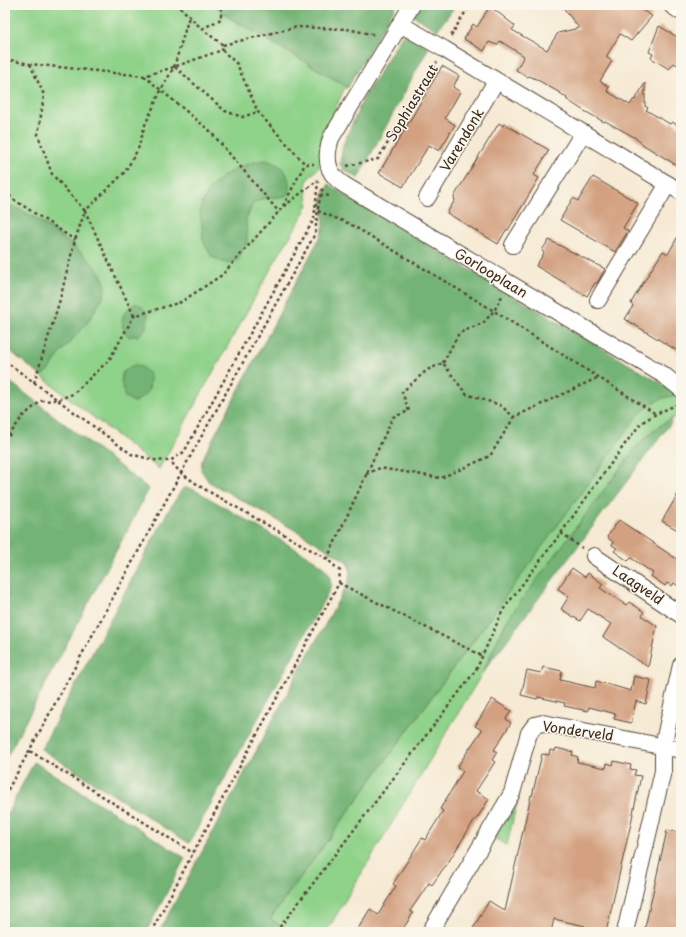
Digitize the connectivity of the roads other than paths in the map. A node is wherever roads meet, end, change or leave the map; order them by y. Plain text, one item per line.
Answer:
1 (412, 5) edge
2 (671, 5) edge
3 (681, 12) edge
4 (400, 24) junction
5 (496, 81) junction
6 (583, 133) junction
7 (674, 188) edge
8 (427, 198) dead end
9 (513, 245) dead end
10 (598, 300) dead end
11 (673, 376) edge
12 (681, 389) edge
13 (594, 556) road end
14 (681, 615) edge
15 (681, 665) edge
16 (662, 746) junction
17 (681, 750) edge
18 (430, 932) edge
19 (625, 932) edge

1 - 4 street
2 - 3 street
4 - 5 street
4 - 11 street, Gorlooplaan
5 - 6 street
5 - 8 street, Varendonk
6 - 7 street
6 - 9 street
7 - 10 street
11 - 12 street, Gorlooplaan
13 - 14 street, Laagveld
15 - 16 street
16 - 17 street, Vonderveld
16 - 18 street, Vonderveld
16 - 19 street

